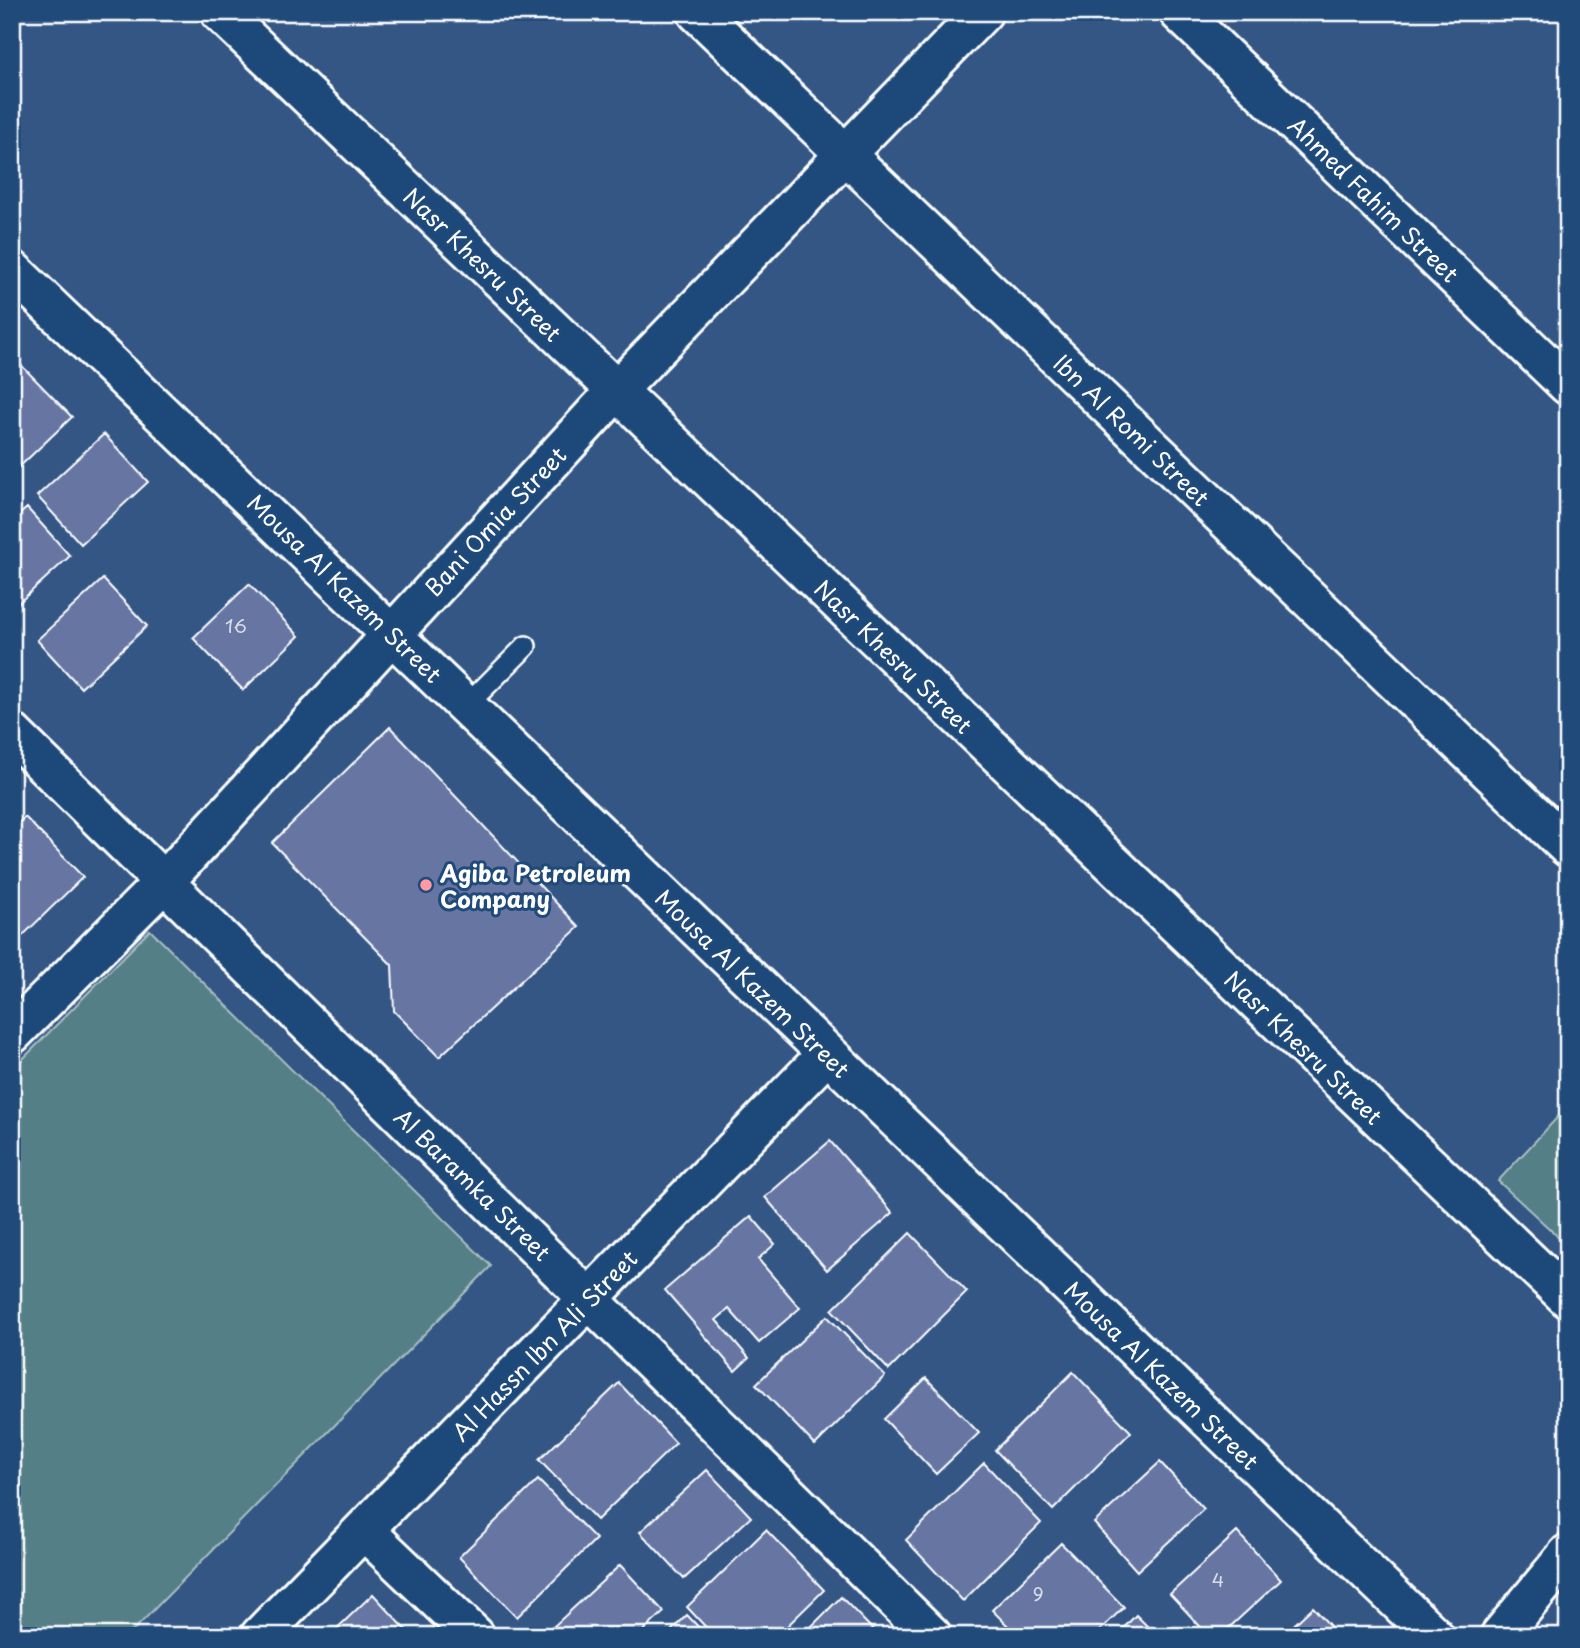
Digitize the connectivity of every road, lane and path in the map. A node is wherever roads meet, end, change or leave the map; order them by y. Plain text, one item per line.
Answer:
1 (220, 12) edge
2 (697, 12) edge
3 (983, 12) edge
4 (1180, 12) edge
5 (845, 156) junction
6 (12, 270) edge
7 (1568, 385) edge
8 (616, 391) junction
9 (391, 633) junction
10 (526, 646) dead end
11 (467, 705) junction
12 (12, 733) edge
13 (1568, 847) edge
14 (163, 883) junction
15 (12, 1034) edge
16 (827, 1055) junction
17 (590, 1298) junction
18 (1568, 1298) edge
19 (364, 1530) junction
20 (1568, 1554) edge
21 (260, 1636) edge
22 (475, 1636) edge
23 (932, 1636) edge
24 (1434, 1636) edge
25 (1500, 1636) edge

1 - 8 street, Nasr Khesru Street
2 - 5 street, Ibn Al Romi Street
3 - 5 street, Bani Omia Street
4 - 7 street, Ahmed Fahim Street
5 - 8 street, Bani Omia Street
5 - 13 street, Ibn Al Romi Street
6 - 9 street, Mousa Al Kazem Street
8 - 9 street, Bani Omia Street
8 - 18 street, Nasr Khesru Street
9 - 11 street, Mousa Al Kazem Street
9 - 14 street, Bani Omia Street
10 - 11 lane
11 - 16 street, Mousa Al Kazem Street
12 - 14 street, Al Baramka Street
14 - 15 street, Bani Omia Street
14 - 17 street, Al Baramka Street
16 - 17 street, Al Hassn Ibn Ali Street
16 - 24 street, Mousa Al Kazem Street
17 - 19 street, Al Hassn Ibn Ali Street
17 - 23 street, Al Baramka Street
19 - 21 street, Al Hassn Ibn Ali Street
19 - 22 street
20 - 25 street

